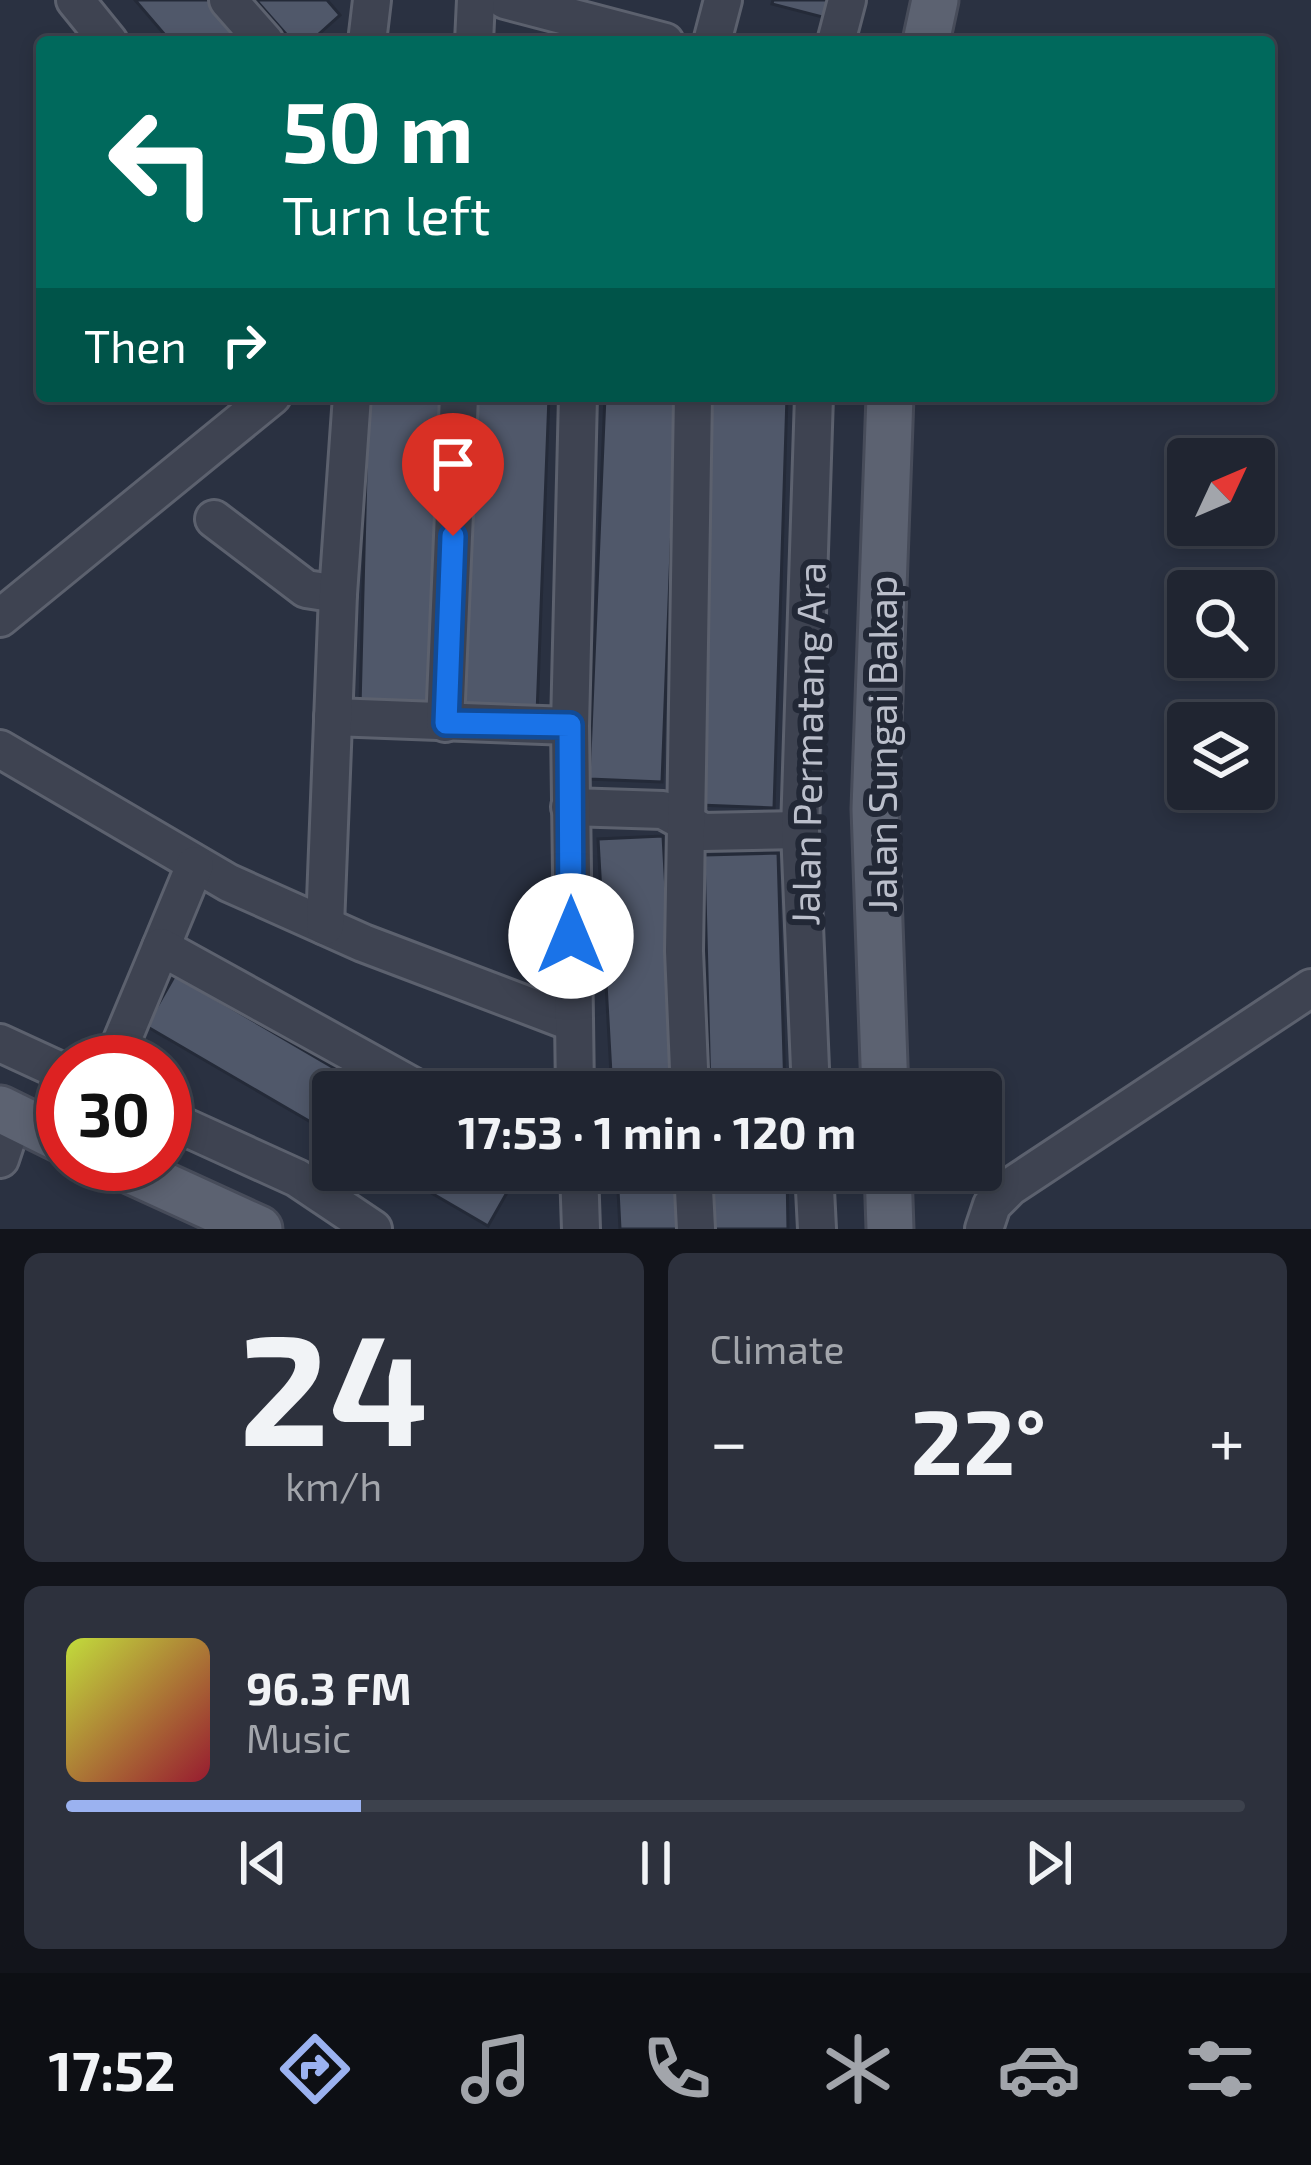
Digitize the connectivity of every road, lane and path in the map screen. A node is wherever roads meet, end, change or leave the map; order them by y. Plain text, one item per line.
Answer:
1 (75, 0) edge
2 (228, 0) edge
3 (372, 0) edge
4 (476, 0) edge
5 (505, 0) edge
6 (723, 0) edge
7 (847, 0) edge
8 (935, 0) edge
9 (596, 22) edge
10 (104, 36) edge
11 (260, 36) edge
12 (369, 36) edge
13 (474, 36) edge
14 (644, 36) edge
15 (714, 36) edge
16 (838, 36) edge
17 (927, 36) edge
18 (265, 402) edge
19 (352, 402) edge
20 (459, 402) edge
21 (578, 402) edge
22 (693, 402) edge
23 (814, 402) edge
24 (890, 402) edge
25 (214, 519) dead end
26 (338, 594) junction
27 (0, 618) edge
28 (333, 717) junction
29 (446, 723) junction
30 (570, 725) junction
31 (0, 749) edge
32 (570, 806) junction
33 (685, 823) junction
34 (800, 830) junction
35 (195, 865) junction
36 (325, 926) junction
37 (161, 947) junction
38 (1311, 988) edge
39 (571, 1022) junction
40 (124, 1035) edge
41 (0, 1043) edge
42 (36, 1060) edge
43 (385, 1071) edge
44 (574, 1071) edge
45 (689, 1071) edge
46 (810, 1071) edge
47 (884, 1071) edge
48 (5, 1128) edge
49 (192, 1130) edge
50 (36, 1134) edge
51 (176, 1191) edge
52 (576, 1191) edge
53 (694, 1191) edge
54 (815, 1191) edge
55 (889, 1191) edge
56 (259, 1229) edge
57 (373, 1229) edge
58 (581, 1229) edge
59 (696, 1229) edge
60 (817, 1229) edge
61 (890, 1229) edge
62 (984, 1229) edge

1 - 10 street
2 - 11 street
3 - 12 street
4 - 13 street
5 - 9 street
6 - 15 street
7 - 16 street
8 - 17 main road
9 - 14 street
18 - 27 street
19 - 26 street
20 - 29 street
21 - 30 street
22 - 33 street
23 - 34 street, Jalan Permatang Ara
24 - 47 main road, Jalan Sungai Bakap
25 - 26 street
26 - 28 street
28 - 29 street
28 - 36 street
29 - 30 street
30 - 32 street
31 - 35 street
32 - 33 street
32 - 39 street
33 - 34 street
33 - 45 street
34 - 46 street, Jalan Permatang Ara
35 - 36 street
35 - 37 street
36 - 39 street
37 - 40 street
37 - 43 street
38 - 62 street
39 - 44 street
41 - 42 street
48 - 50 main road
49 - 57 street
51 - 56 main road
52 - 58 street
53 - 59 street
54 - 60 street
55 - 61 main road

